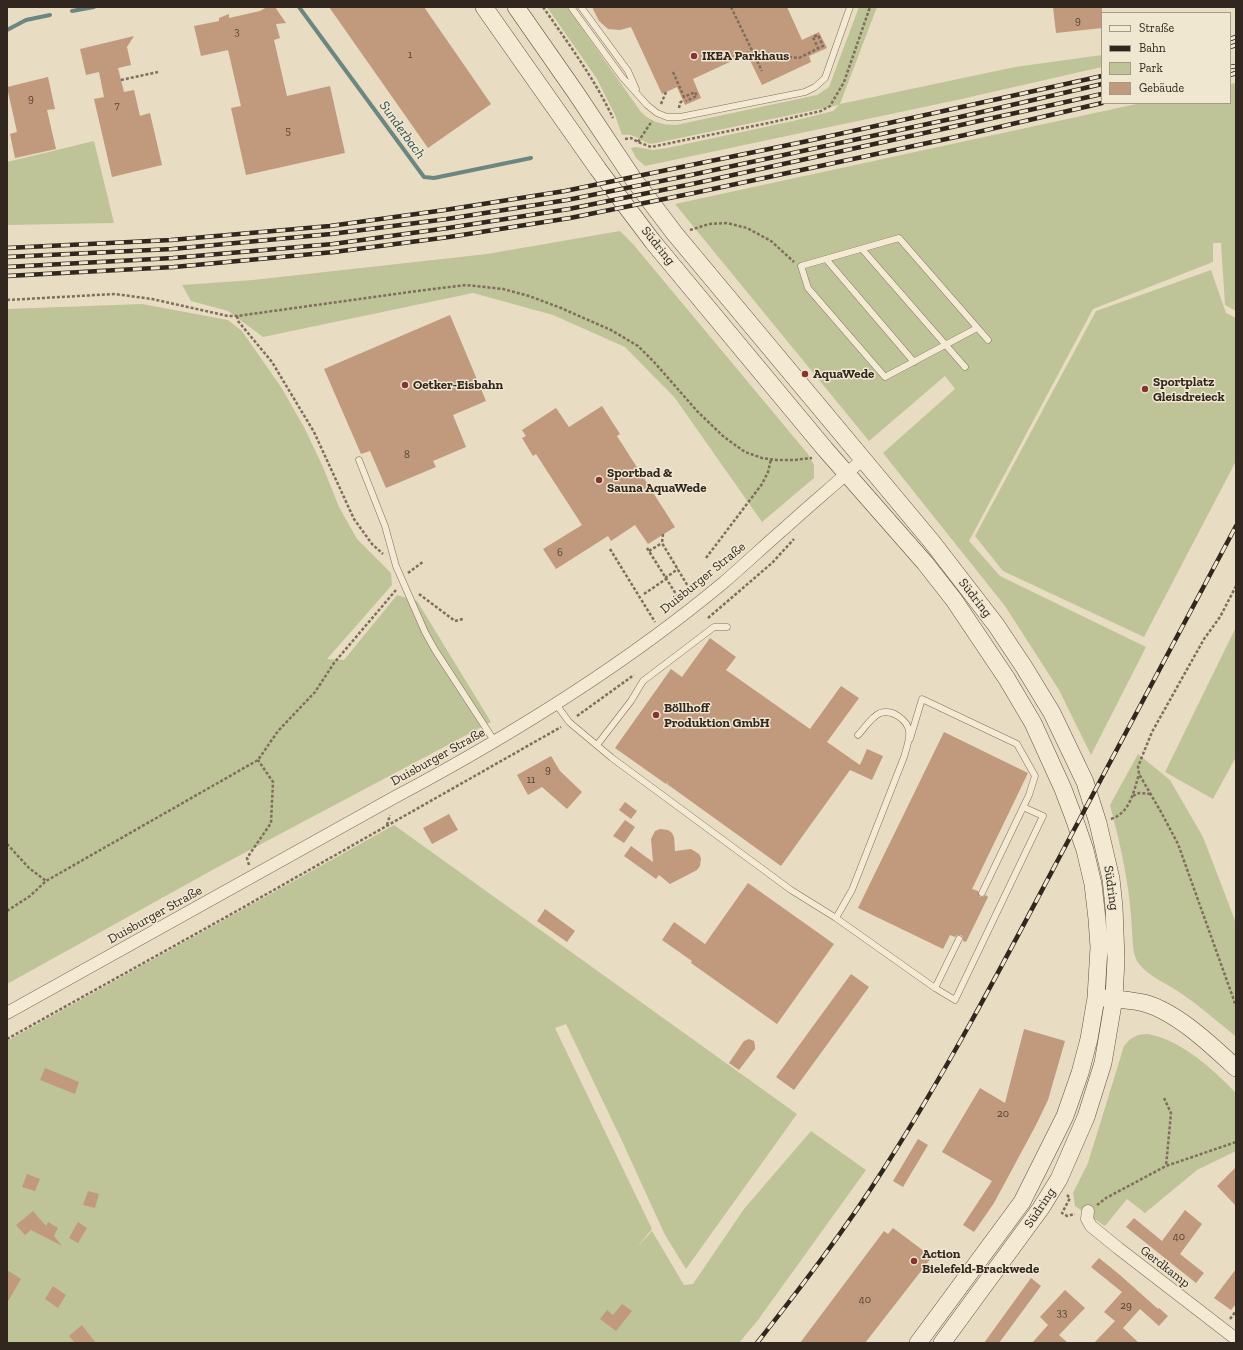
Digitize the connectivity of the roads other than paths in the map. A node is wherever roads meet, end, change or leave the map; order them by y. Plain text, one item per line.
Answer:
1 (484, 7) edge
2 (516, 7) edge
3 (523, 7) edge
4 (571, 7) edge
5 (581, 7) edge
6 (850, 7) edge
7 (557, 66) junction
8 (638, 94) junction
9 (862, 249) junction
10 (826, 259) junction
11 (977, 328) junction
12 (988, 340) dead end
13 (946, 345) junction
14 (914, 362) junction
15 (965, 367) dead end
16 (863, 459) junction
17 (359, 460) dead end
18 (847, 474) junction
19 (727, 627) dead end
20 (556, 704) junction
21 (858, 735) dead end
22 (910, 738) junction
23 (495, 742) junction
24 (597, 745) junction
25 (1024, 807) junction
26 (982, 893) dead end
27 (836, 918) junction
28 (959, 939) dead end
29 (935, 988) junction
30 (1096, 998) junction
31 (1114, 998) junction
32 (7, 1014) edge
33 (1236, 1068) edge
34 (1088, 1211) road end
35 (1236, 1339) edge
36 (918, 1343) edge
37 (942, 1343) edge

1 - 18 main road, Südring
2 - 7 main road, Südring
3 - 7 lane
4 - 8 lane
5 - 8 lane
6 - 8 lane
7 - 16 main road, Südring
9 - 10 lane
9 - 11 lane
9 - 13 lane
10 - 14 lane
10 - 14 lane
11 - 12 lane
11 - 13 lane
13 - 14 lane
13 - 15 lane
16 - 18 street
16 - 31 main road, Südring
17 - 23 lane
18 - 20 street, Duisburger Straße
18 - 30 main road, Südring
19 - 24 lane
20 - 23 street, Duisburger Straße
20 - 24 lane
21 - 22 lane
22 - 25 lane
22 - 27 lane
23 - 32 street, Duisburger Straße
24 - 27 lane
25 - 26 lane
25 - 29 lane
27 - 29 lane
28 - 29 lane
30 - 31 main road
30 - 36 main road, Südring
31 - 33 main road
31 - 37 main road, Südring
34 - 35 street, Gerdkamp

